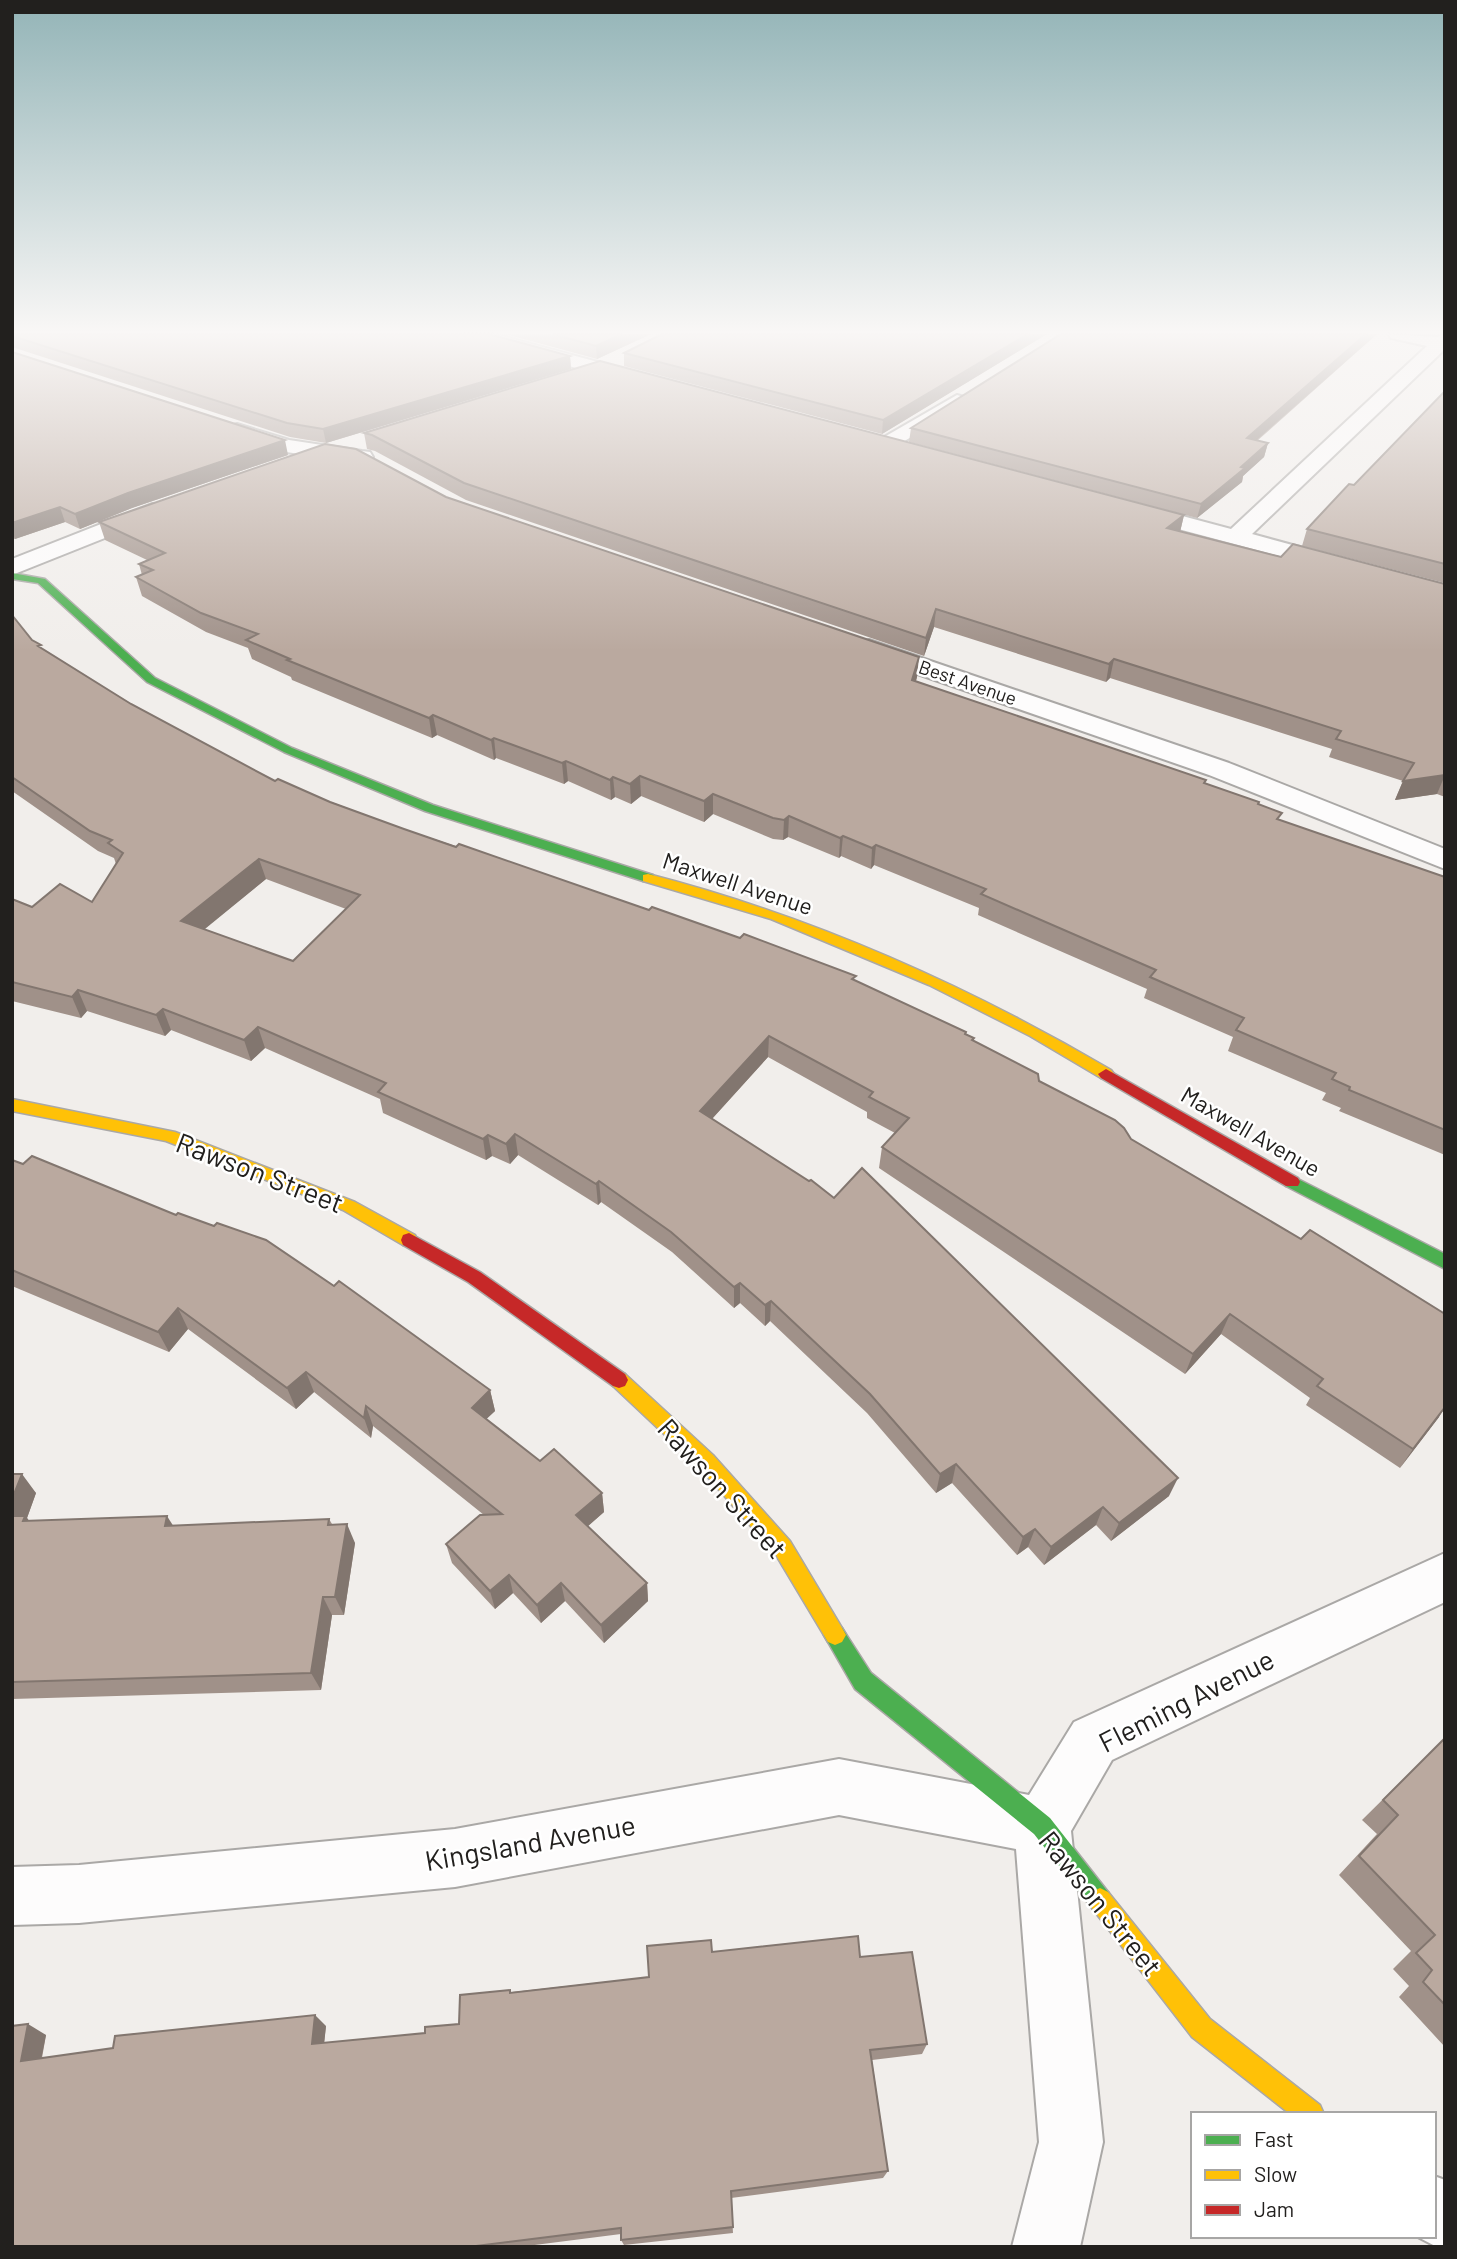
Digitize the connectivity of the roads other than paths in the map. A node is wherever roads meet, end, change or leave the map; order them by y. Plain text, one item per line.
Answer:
1 (266, 439) edge
2 (868, 439) edge
3 (894, 439) edge
4 (1339, 439) edge
5 (367, 440) dead end
6 (886, 444) junction
7 (327, 452) junction
8 (919, 453) edge
9 (281, 466) edge
10 (389, 470) edge
11 (1116, 505) edge
12 (166, 506) edge
13 (1236, 537) junction
14 (12, 568) edge
15 (1353, 569) edge
16 (12, 576) edge
17 (851, 642) edge
18 (1445, 860) edge
19 (12, 1105) edge
20 (1445, 1262) edge
21 (1445, 1577) edge
22 (1042, 1826) junction
23 (12, 1896) edge
24 (1308, 2112) edge
25 (1046, 2247) edge

1 - 7 street
2 - 6 street
3 - 6 street
4 - 13 street
5 - 7 street
6 - 8 street
7 - 9 street
7 - 10 street
11 - 13 street
12 - 14 street
13 - 15 street
16 - 20 street, Maxwell Avenue
17 - 18 street, Best Avenue
19 - 22 street, Rawson Street
21 - 22 street, Fleming Avenue
22 - 23 street, Kingsland Avenue
22 - 24 street, Rawson Street
22 - 25 street

